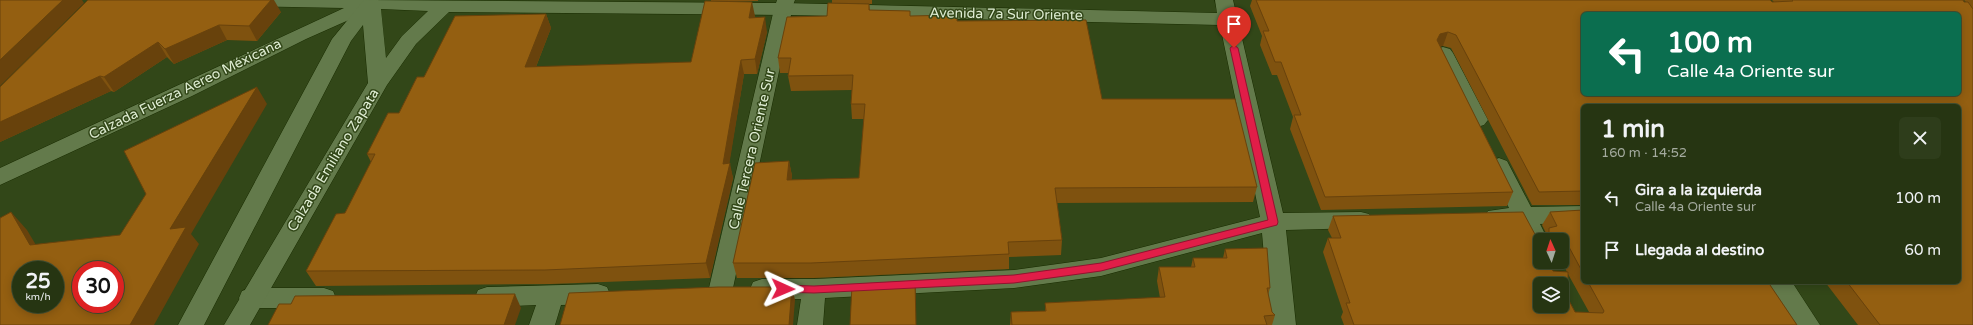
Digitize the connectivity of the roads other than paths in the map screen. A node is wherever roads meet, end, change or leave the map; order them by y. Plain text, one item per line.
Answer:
1 (245, 0) edge
2 (372, 2) edge
3 (785, 4) edge
4 (444, 6) junction
5 (1226, 10) edge
6 (1444, 53) edge
7 (378, 83) junction
8 (0, 177) edge
9 (1581, 214) edge
10 (1524, 216) junction
11 (1477, 217) edge
12 (1383, 220) edge
13 (1273, 222) junction
14 (1533, 233) edge
15 (1780, 284) edge
16 (814, 290) junction
17 (621, 293) edge
18 (551, 296) junction
19 (464, 297) edge
20 (251, 298) junction
21 (346, 298) edge
22 (191, 325) edge
23 (237, 325) edge
24 (542, 325) edge
25 (810, 325) edge
26 (1283, 325) edge
27 (1807, 325) edge

1 - 2 street
2 - 4 street, Avenida 7a Sur Oriente
2 - 7 street
2 - 8 street, Calzada Fuerza Aereo Méxicana
2 - 22 street
3 - 4 street, Avenida 7a Sur Oriente
3 - 5 street, Avenida 7a Sur Oriente
3 - 16 street, Calle Tercera Oriente Sur
4 - 7 street, Calzada Emiliano Zapata
5 - 13 street
6 - 10 street
7 - 20 street, Calzada Emiliano Zapata
9 - 10 street
10 - 11 street
10 - 14 street
12 - 13 street
13 - 16 street
13 - 26 street
15 - 27 street
16 - 25 street
17 - 18 street
18 - 19 street
18 - 24 street
20 - 21 street
20 - 23 street, Calzada Emiliano Zapata

